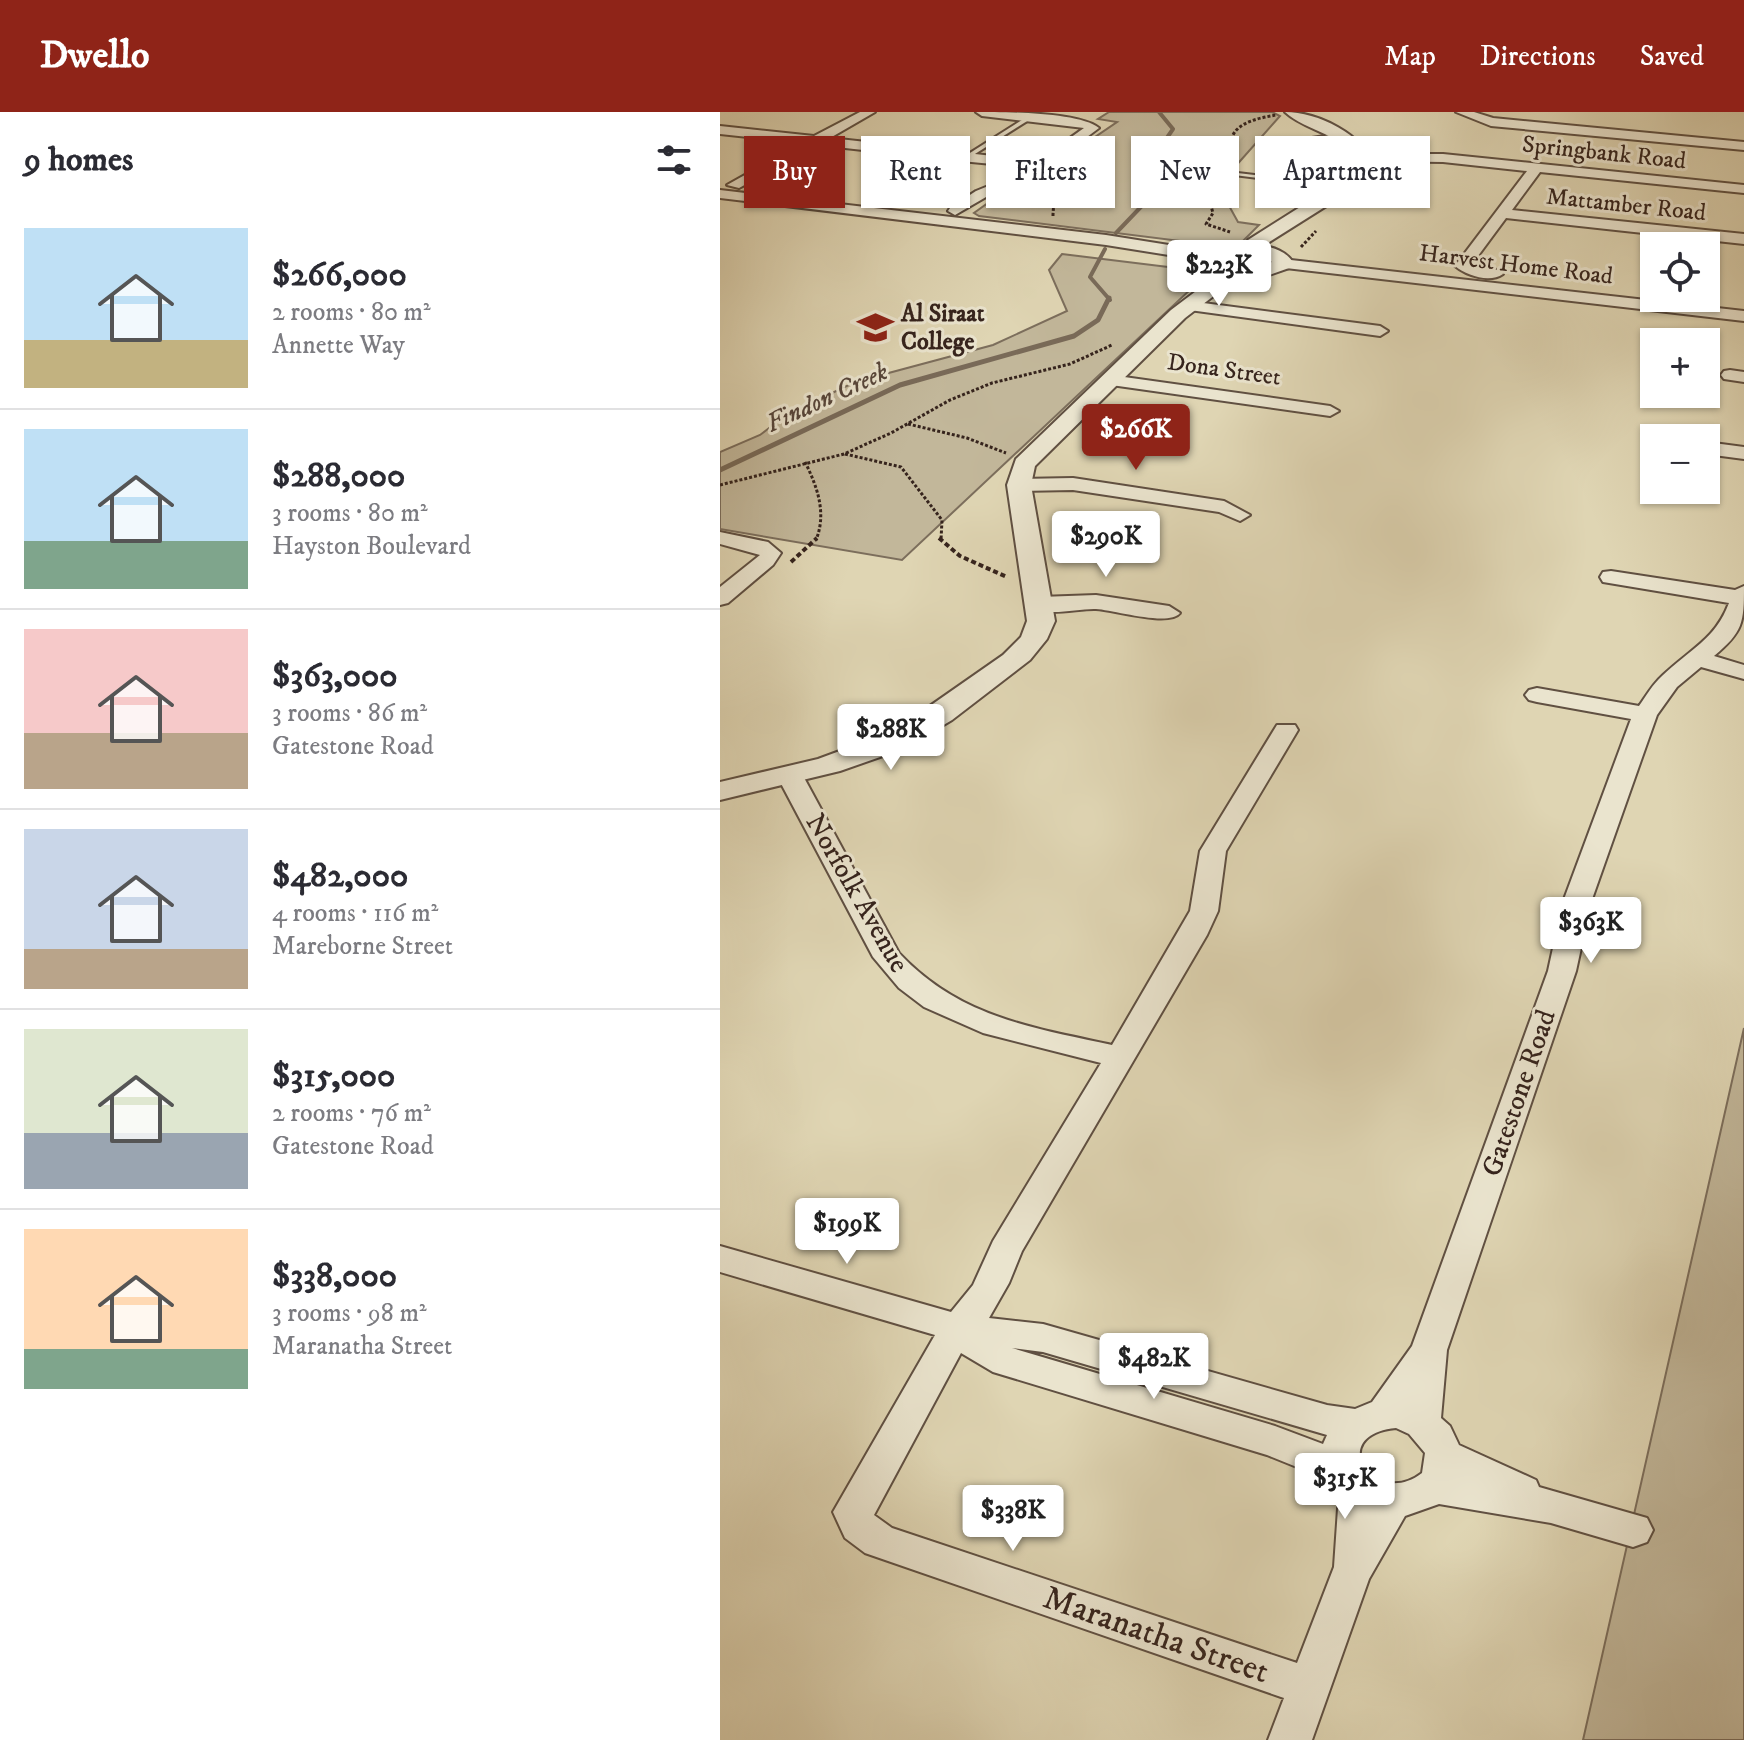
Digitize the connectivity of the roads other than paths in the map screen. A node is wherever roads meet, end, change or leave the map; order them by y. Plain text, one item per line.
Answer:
1 (869, 112) edge
2 (982, 112) edge
3 (1293, 112) edge
4 (1307, 112) edge
5 (1462, 112) edge
6 (1029, 115) edge
7 (720, 130) edge
8 (772, 136) edge
9 (824, 136) edge
10 (1082, 136) edge
11 (1338, 136) edge
12 (1352, 136) edge
13 (1744, 146) edge
14 (970, 152) edge
15 (1430, 157) edge
16 (1536, 168) junction
17 (727, 184) edge
18 (1744, 189) edge
19 (986, 192) edge
20 (720, 194) edge
21 (861, 200) edge
22 (930, 208) edge
23 (1307, 208) edge
24 (1323, 208) edge
25 (955, 211) junction
26 (1503, 213) junction
27 (970, 223) junction
28 (1744, 239) edge
29 (1248, 247) junction
30 (1279, 255) junction
31 (1219, 258) junction
32 (1463, 266) junction
33 (1234, 271) junction
34 (1397, 275) junction
35 (1640, 291) edge
36 (1720, 301) edge
37 (1744, 304) edge
38 (1188, 306) junction
39 (1744, 316) edge
40 (1380, 331) dead end
41 (1110, 380) junction
42 (1330, 411) dead end
43 (1720, 450) edge
44 (1744, 453) edge
45 (1019, 485) junction
46 (1240, 515) dead end
47 (720, 538) edge
48 (1611, 577) dead end
49 (1037, 591) junction
50 (1743, 595) edge
51 (720, 598) edge
52 (1169, 613) dead end
53 (1699, 659) junction
54 (1744, 672) edge
55 (1537, 695) dead end
56 (1645, 714) junction
57 (1286, 730) dead end
58 (789, 774) junction
59 (720, 791) edge
60 (1121, 1057) junction
61 (720, 1259) edge
62 (957, 1328) junction
63 (1429, 1350) junction
64 (1370, 1419) junction
65 (1422, 1422) junction
66 (1440, 1472) junction
67 (1365, 1486) junction
68 (1633, 1530) dead end
69 (1309, 1687) junction
70 (1290, 1740) edge

1 - 9 street
2 - 6 street
3 - 11 street
4 - 12 street
5 - 13 street, Springbank Road
6 - 10 street
6 - 14 lane
7 - 8 street
15 - 16 street, Springbank Road
16 - 18 street, Springbank Road
16 - 26 street
17 - 21 street
19 - 25 street
20 - 27 street, Harvest Home Road
22 - 25 street
23 - 29 street
24 - 30 street
25 - 27 street
26 - 28 street, Mattamber Road
26 - 32 street
27 - 31 street, Harvest Home Road
29 - 30 street, Harvest Home Road
29 - 31 street, Harvest Home Road
30 - 33 street, Harvest Home Road
30 - 34 street, Harvest Home Road
31 - 33 street
32 - 34 street
32 - 35 street
33 - 38 street
34 - 39 street, Harvest Home Road
36 - 37 street
38 - 40 street
38 - 41 street
41 - 42 street, Dona Street
41 - 45 street
43 - 44 street
45 - 46 street
45 - 49 street
47 - 51 street
48 - 50 street
49 - 52 street
49 - 58 street
50 - 53 street, Gatestone Road
53 - 54 street
53 - 56 street, Gatestone Road
55 - 56 street
56 - 63 street, Gatestone Road
57 - 60 street, Maranatha Street
58 - 59 street
58 - 60 street, Norfolk Avenue
60 - 62 street, Maranatha Street
61 - 62 street
62 - 64 street
62 - 67 street
62 - 69 street, Maranatha Street
63 - 64 street, Gatestone Road
63 - 65 street, Gatestone Road
64 - 65 street
64 - 67 street
65 - 66 street
66 - 67 street
66 - 68 street
67 - 69 street
69 - 70 street

